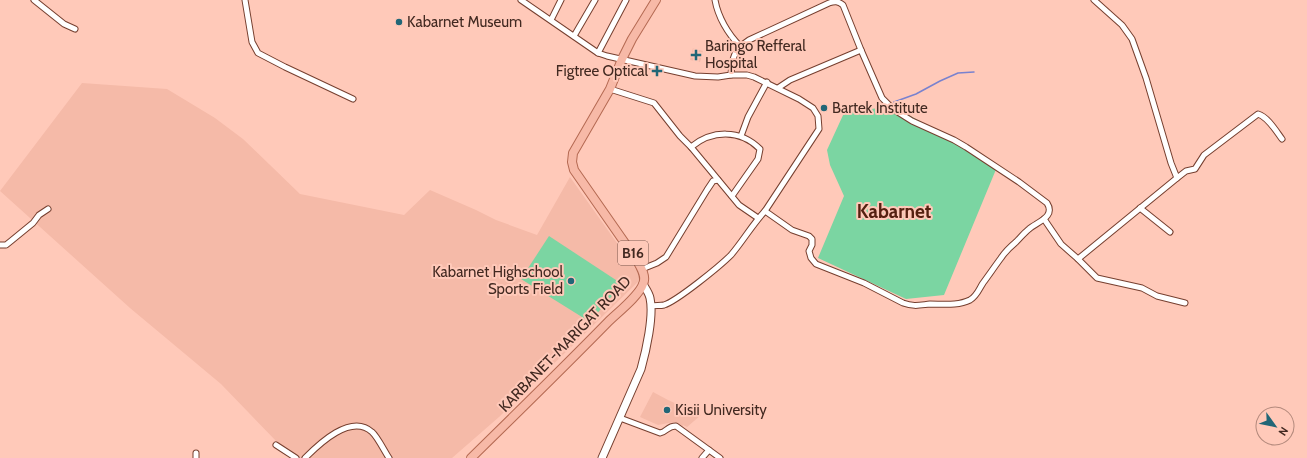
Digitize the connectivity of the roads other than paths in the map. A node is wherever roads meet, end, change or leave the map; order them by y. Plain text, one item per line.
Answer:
1 (34, 0) edge
2 (245, 0) edge
3 (522, 0) edge
4 (561, 0) edge
5 (595, 0) edge
6 (626, 0) edge
7 (656, 0) edge
8 (715, 0) edge
9 (1094, 0) edge
10 (551, 20) junction
11 (75, 29) dead end
12 (574, 36) junction
13 (740, 46) junction
14 (861, 50) junction
15 (598, 53) junction
16 (622, 59) junction
17 (731, 75) junction
18 (767, 82) junction
19 (778, 88) junction
20 (610, 89) junction
21 (353, 99) dead end
22 (741, 136) junction
23 (1282, 139) dead end
24 (691, 147) junction
25 (1177, 178) junction
26 (718, 180) junction
27 (732, 196) junction
28 (1140, 208) junction
29 (48, 209) dead end
30 (765, 211) junction
31 (758, 218) junction
32 (1044, 219) junction
33 (1170, 232) dead end
34 (0, 245) edge
35 (1078, 259) junction
36 (642, 269) junction
37 (643, 284) junction
38 (1185, 303) dead end
39 (652, 306) junction
40 (620, 418) junction
41 (276, 445) dead end
42 (709, 450) junction
43 (296, 458) edge
44 (305, 458) edge
45 (389, 458) edge
46 (471, 458) edge
47 (602, 458) edge
48 (702, 458) edge
49 (720, 458) edge

1 - 11 street
2 - 21 street
3 - 10 street
4 - 10 street
5 - 12 street
6 - 15 street
7 - 16 main road, KARBANET-MARIGAT ROAD / B16
8 - 13 street
9 - 25 street
10 - 12 street
12 - 15 street
13 - 14 street
13 - 17 street
14 - 19 street
14 - 32 street
15 - 16 street
16 - 17 street
16 - 20 main road, KARBANET-MARIGAT ROAD / B16
17 - 18 street
18 - 19 street
18 - 22 street
19 - 30 street
20 - 24 street
20 - 36 main road, KARBANET-MARIGAT ROAD / B16
22 - 24 street
22 - 27 street
23 - 25 street
24 - 26 street
25 - 28 street
26 - 27 street
26 - 36 street
27 - 31 street
28 - 33 street
28 - 35 street
29 - 34 street
30 - 31 street
30 - 32 street
31 - 39 street
32 - 35 street
35 - 38 street
36 - 37 main road, KARBANET-MARIGAT ROAD / B16
37 - 39 main road
37 - 46 main road, KARBANET-MARIGAT ROAD / B16
39 - 40 main road
40 - 42 street
40 - 47 main road
41 - 43 street
42 - 48 street
42 - 49 street
44 - 45 street

